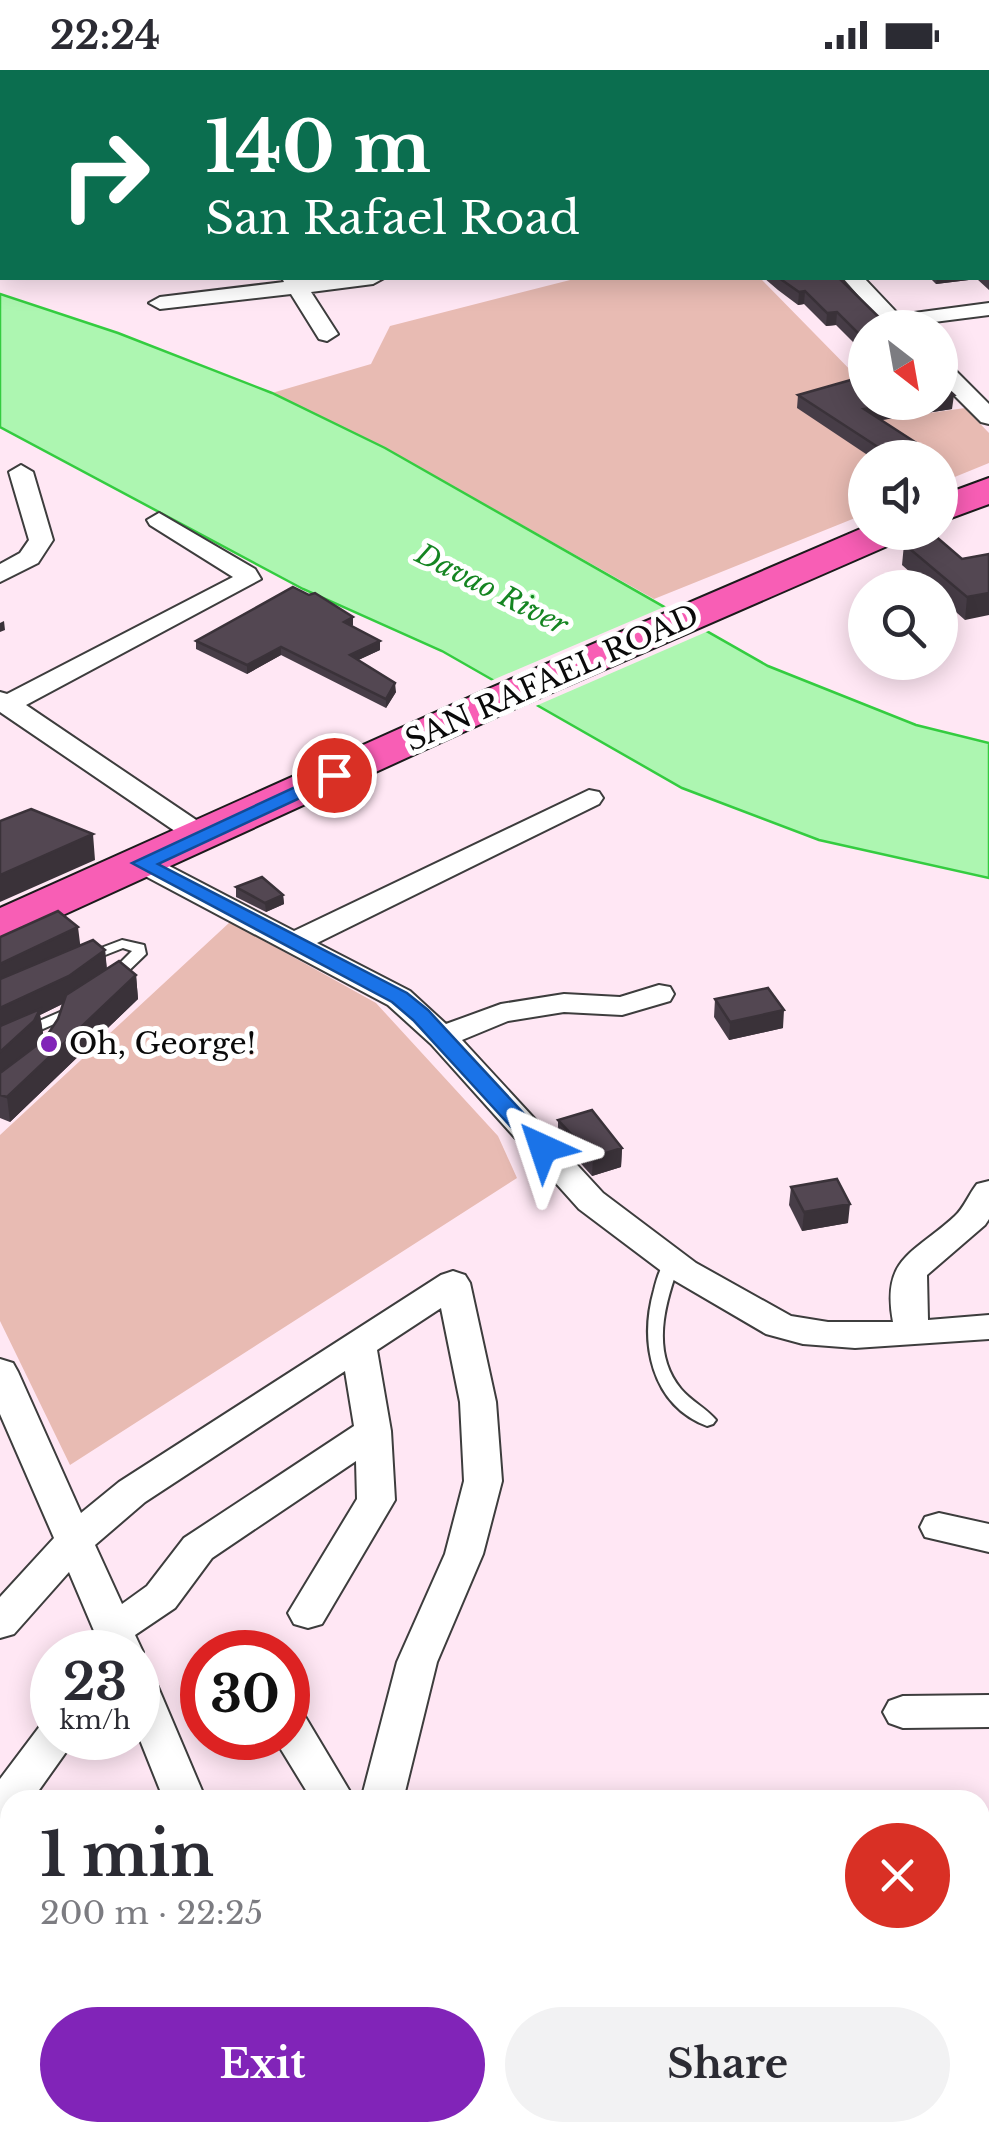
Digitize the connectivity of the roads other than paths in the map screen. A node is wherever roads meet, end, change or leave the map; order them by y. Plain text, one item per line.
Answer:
1 (334, 280) edge
2 (855, 280) edge
3 (295, 282) edge
4 (160, 303) dead end
5 (882, 310) edge
6 (989, 310) edge
7 (958, 315) edge
8 (327, 334) dead end
9 (978, 395) edge
10 (989, 416) edge
11 (21, 472) dead end
12 (989, 490) edge
13 (958, 503) edge
14 (158, 520) dead end
15 (848, 549) edge
16 (0, 574) edge
17 (4, 702) edge
18 (589, 798) dead end
19 (201, 836) junction
20 (142, 863) junction
21 (0, 926) edge
22 (296, 942) junction
23 (78, 962) edge
24 (659, 994) dead end
25 (59, 1017) junction
26 (58, 1036) edge
27 (442, 1037) junction
28 (0, 1044) edge
29 (989, 1192) edge
30 (672, 1262) junction
31 (989, 1327) edge
32 (912, 1331) junction
33 (358, 1344) junction
34 (0, 1372) edge
35 (707, 1420) dead end
36 (373, 1431) junction
37 (939, 1527) dead end
38 (989, 1538) edge
39 (74, 1540) junction
40 (308, 1613) dead end
41 (0, 1623) edge
42 (113, 1630) edge
43 (139, 1630) edge
44 (902, 1712) dead end
45 (989, 1712) edge
46 (160, 1741) edge
47 (38, 1760) edge
48 (309, 1760) edge
49 (15, 1790) edge
50 (181, 1790) edge
51 (328, 1790) edge
52 (385, 1790) edge

1 - 3 street
2 - 5 street
3 - 4 street
3 - 8 street
6 - 7 street
9 - 10 street
11 - 16 street
12 - 13 main road
14 - 17 street
15 - 19 main road, SAN RAFAEL ROAD
17 - 19 street
18 - 22 street
19 - 20 main road, SAN RAFAEL ROAD
20 - 21 main road, SAN RAFAEL ROAD
20 - 22 street
22 - 27 street
23 - 25 lane
24 - 27 street
25 - 26 lane
25 - 28 lane
27 - 30 street
29 - 32 street
30 - 32 street
30 - 35 lane
31 - 32 street
33 - 36 street
33 - 39 street
33 - 52 street
34 - 39 street
36 - 40 street
36 - 43 street
37 - 38 street
39 - 41 street
39 - 42 street
44 - 45 street
46 - 50 street
47 - 49 street
48 - 51 street

